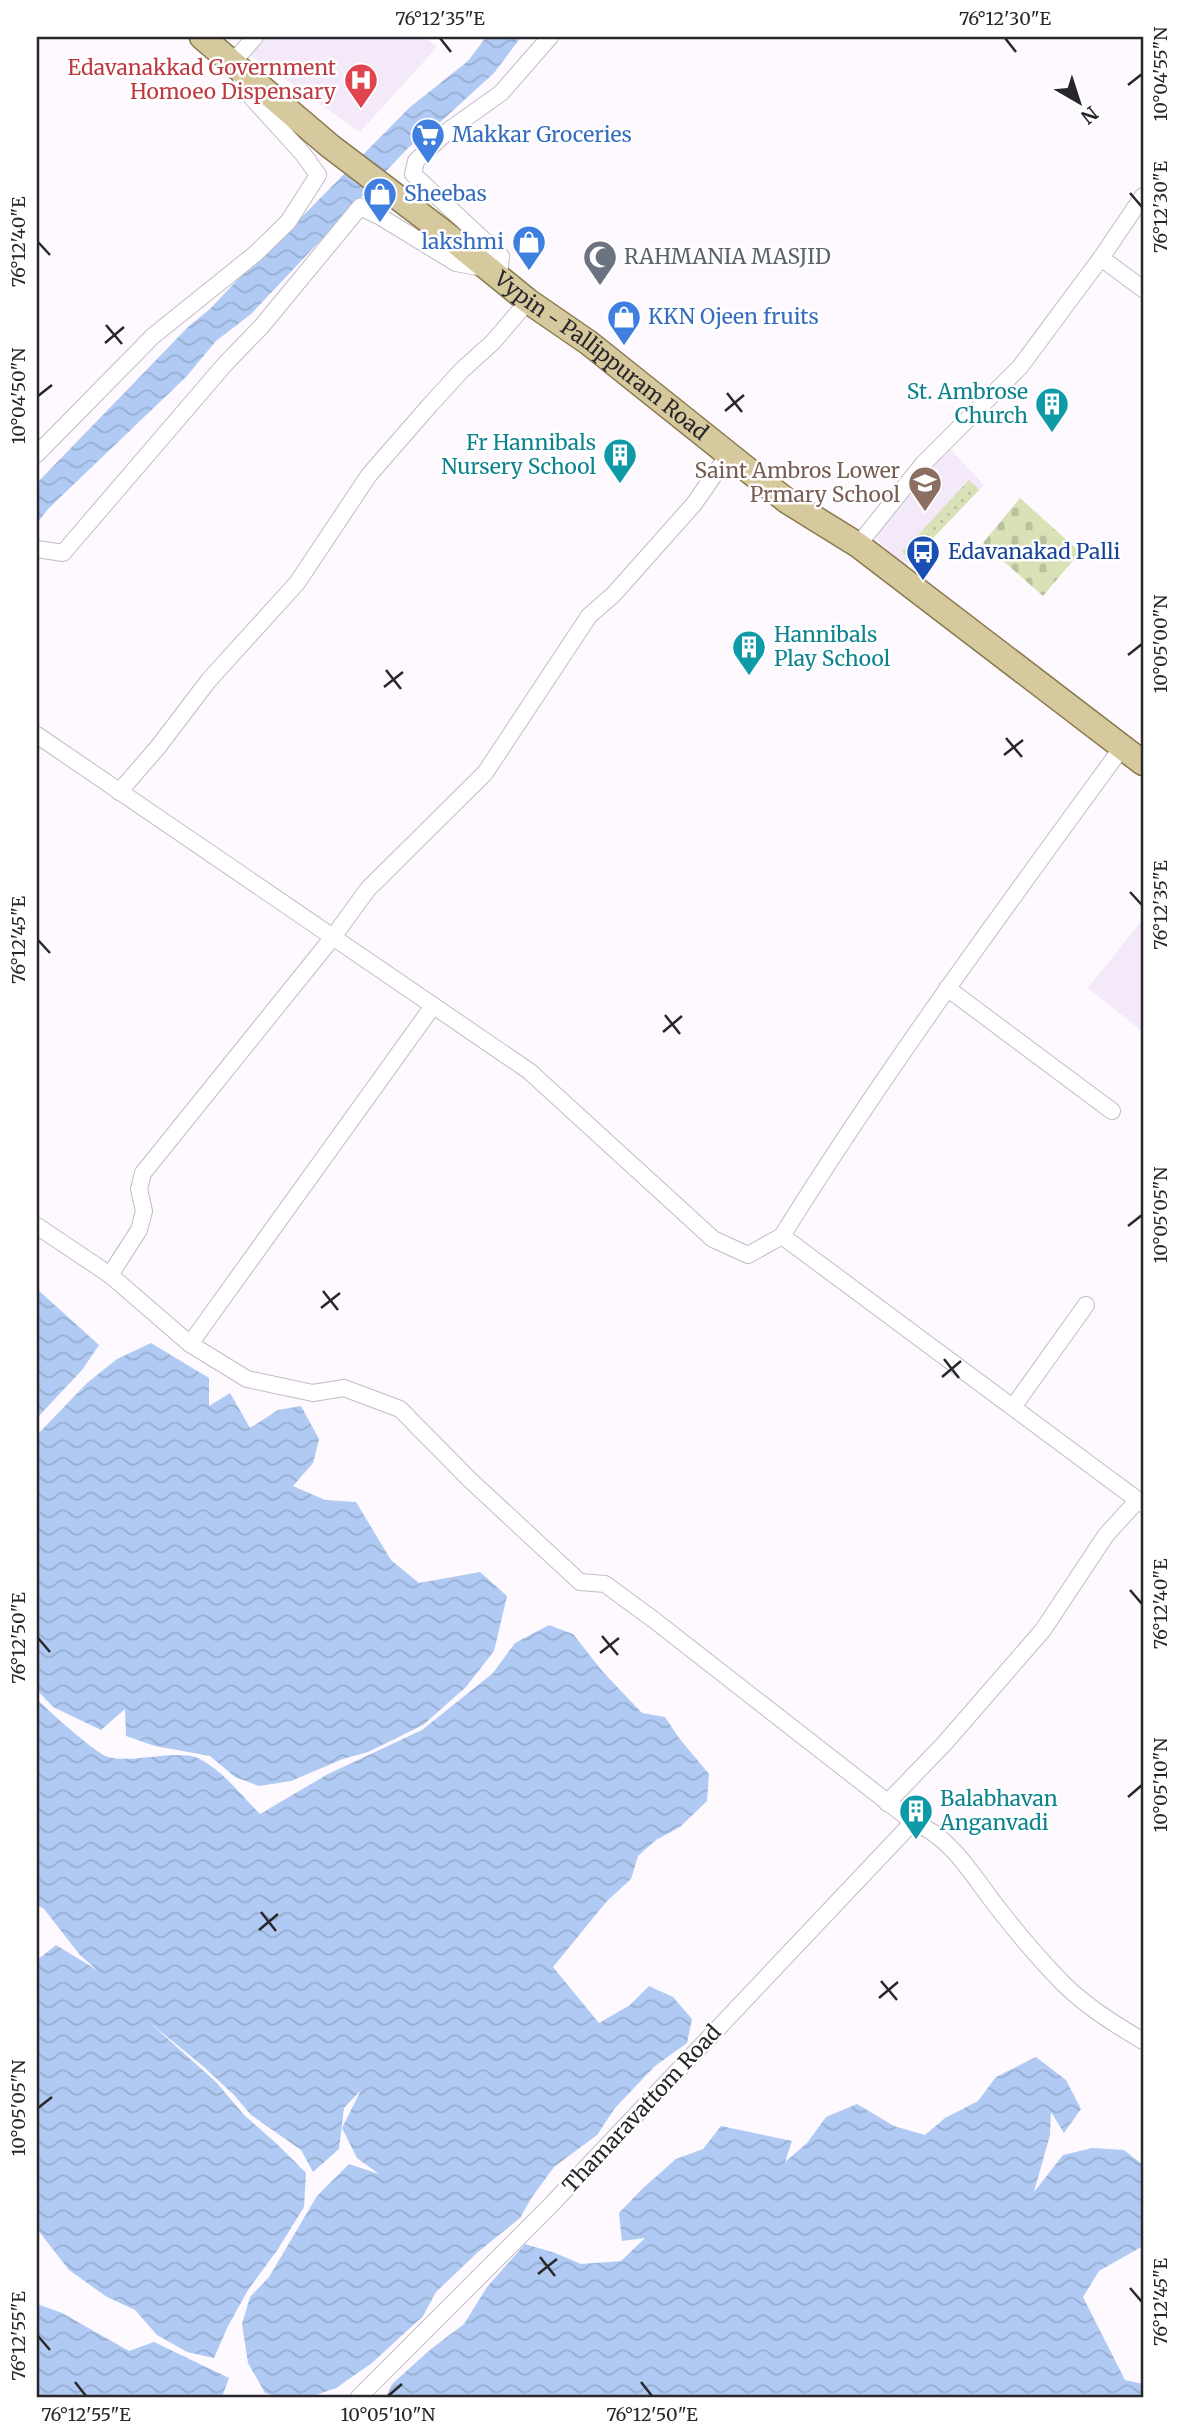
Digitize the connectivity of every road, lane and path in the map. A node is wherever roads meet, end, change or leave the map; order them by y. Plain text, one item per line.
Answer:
1 (202, 37) edge
2 (255, 37) edge
3 (550, 37) edge
4 (236, 67) junction
5 (1143, 196) edge
6 (1101, 258) junction
7 (493, 272) junction
8 (1143, 289) edge
9 (528, 301) junction
10 (37, 454) edge
11 (728, 455) junction
12 (858, 544) junction
13 (37, 549) edge
14 (37, 735) edge
15 (1123, 746) junction
16 (1143, 763) edge
17 (119, 792) junction
18 (333, 937) junction
19 (947, 988) junction
20 (433, 1006) junction
21 (1112, 1111) dead end
22 (37, 1226) edge
23 (782, 1236) junction
24 (110, 1275) junction
25 (1086, 1305) dead end
26 (190, 1345) junction
27 (1013, 1407) junction
28 (1141, 1502) edge
29 (887, 1803) junction
30 (910, 1819) junction
31 (1143, 2041) edge
32 (359, 2397) edge

1 - 4 main road, Vypin - Pallippuram Road
2 - 4 street
3 - 7 street
4 - 7 main road, Vypin - Pallippuram Road
4 - 10 street
5 - 6 street
6 - 8 street
6 - 12 street
7 - 9 main road, Vypin - Pallippuram Road
7 - 13 street
9 - 11 main road, Vypin - Pallippuram Road
9 - 17 street
11 - 12 main road, Vypin - Pallippuram Road
11 - 18 street
12 - 15 main road, Vypin - Pallippuram Road
14 - 17 street
15 - 16 main road, Vypin - Pallippuram Road
15 - 19 street
17 - 18 street
18 - 20 street
18 - 24 street
19 - 21 street
19 - 23 street
20 - 23 street
20 - 26 street
22 - 24 street
23 - 27 street
24 - 26 street
25 - 27 street
26 - 29 street
27 - 28 street
28 - 29 street
29 - 30 street
30 - 31 street
30 - 32 street, Thamaravattom Road

